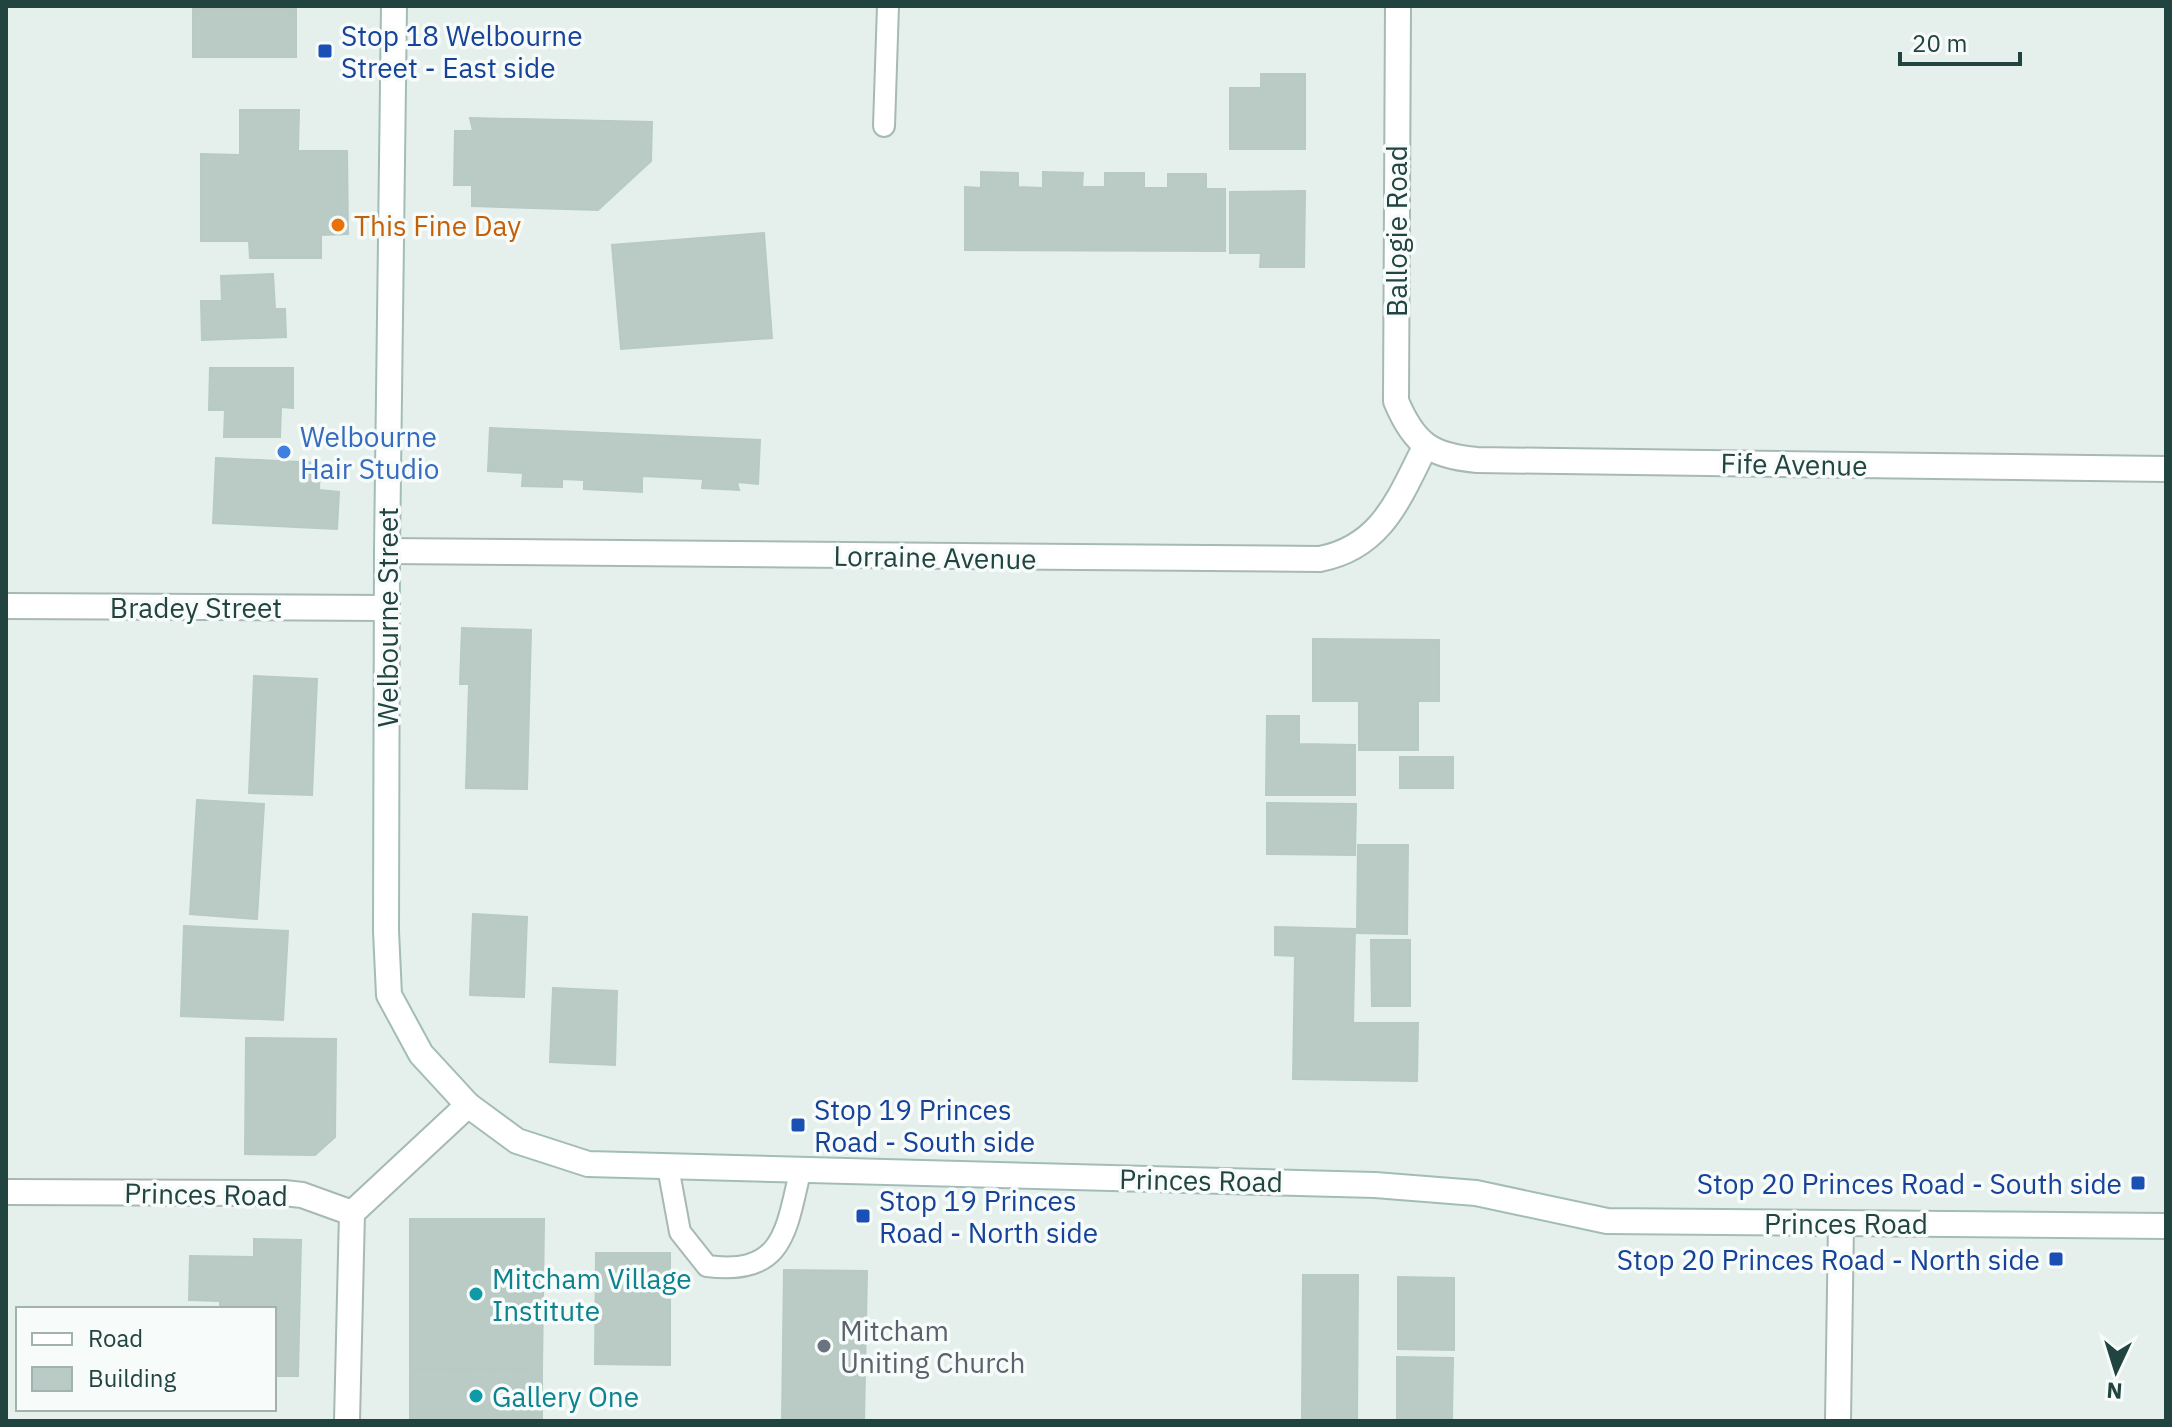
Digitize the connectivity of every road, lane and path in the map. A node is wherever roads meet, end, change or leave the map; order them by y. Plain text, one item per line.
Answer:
1 (394, 6) edge
2 (888, 6) edge
3 (1398, 6) edge
4 (884, 126) dead end
5 (1425, 447) junction
6 (2166, 469) edge
7 (387, 551) junction
8 (6, 606) edge
9 (387, 608) junction
10 (468, 1105) junction
11 (668, 1167) junction
12 (800, 1172) junction
13 (6, 1192) edge
14 (352, 1213) junction
15 (1841, 1223) junction
16 (2166, 1226) edge
17 (347, 1421) edge
18 (1838, 1421) edge

1 - 7 street, Welbourne Street
2 - 4 lane
3 - 5 street, Ballogie Road
5 - 6 street, Fife Avenue
5 - 7 street, Lorraine Avenue
7 - 9 street, Welbourne Street
8 - 9 street, Bradey Street
9 - 10 street, Welbourne Street
10 - 11 street, Princes Road
10 - 14 street
11 - 12 street, Princes Road
11 - 12 lane
12 - 15 street, Princes Road
13 - 14 street, Princes Road
14 - 17 street
15 - 16 street, Princes Road
15 - 18 street

